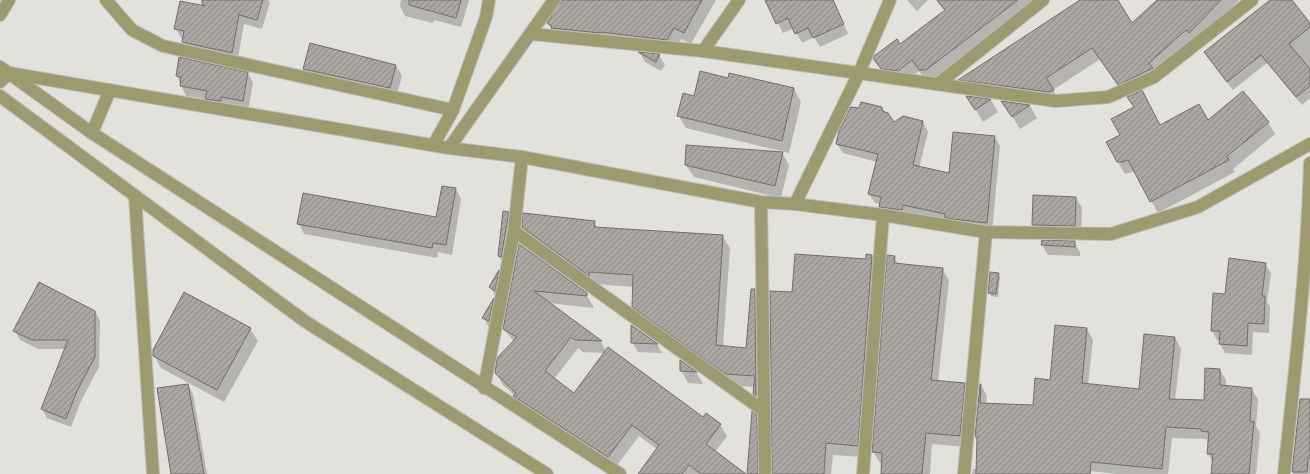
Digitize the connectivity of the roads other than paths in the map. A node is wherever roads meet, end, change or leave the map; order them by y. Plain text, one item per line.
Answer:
1 (9, 0) edge
2 (106, 0) edge
3 (489, 0) edge
4 (554, 0) edge
5 (739, 0) edge
6 (890, 0) edge
7 (1043, 0) edge
8 (1252, 0) edge
9 (0, 15) edge
10 (532, 34) junction
11 (703, 51) junction
12 (4, 70) edge
13 (859, 73) junction
14 (0, 82) edge
15 (938, 84) junction
16 (110, 90) junction
17 (0, 96) edge
18 (453, 110) junction
19 (92, 133) junction
20 (434, 144) junction
21 (1310, 144) edge
22 (449, 148) junction
23 (522, 157) junction
24 (1310, 163) edge
25 (135, 196) junction
26 (760, 202) junction
27 (795, 204) junction
28 (1309, 213) edge
29 (883, 215) junction
30 (514, 231) junction
31 (986, 232) junction
32 (1305, 330) edge
33 (484, 388) junction
34 (764, 411) junction
35 (154, 474) edge
36 (547, 474) edge
37 (620, 474) edge
38 (765, 474) edge
39 (863, 474) edge
40 (964, 474) edge
41 (1284, 474) edge

1 - 9 street
2 - 18 street
3 - 18 street
4 - 10 street
5 - 11 street
6 - 13 street
7 - 15 street
8 - 15 street
10 - 11 street
10 - 22 street
11 - 13 street
12 - 14 street
12 - 16 street
12 - 19 street
13 - 15 street
13 - 27 street
16 - 19 street
16 - 20 street
17 - 25 street
18 - 20 street
19 - 33 street
20 - 22 street
21 - 31 street
22 - 23 street
23 - 26 street
23 - 30 street
24 - 28 street
25 - 35 street
25 - 36 street
26 - 27 street
26 - 34 street
27 - 29 street
28 - 32 street
29 - 31 street
29 - 39 street
30 - 33 street
30 - 34 street
31 - 40 street
32 - 41 street
33 - 37 street
34 - 38 street

